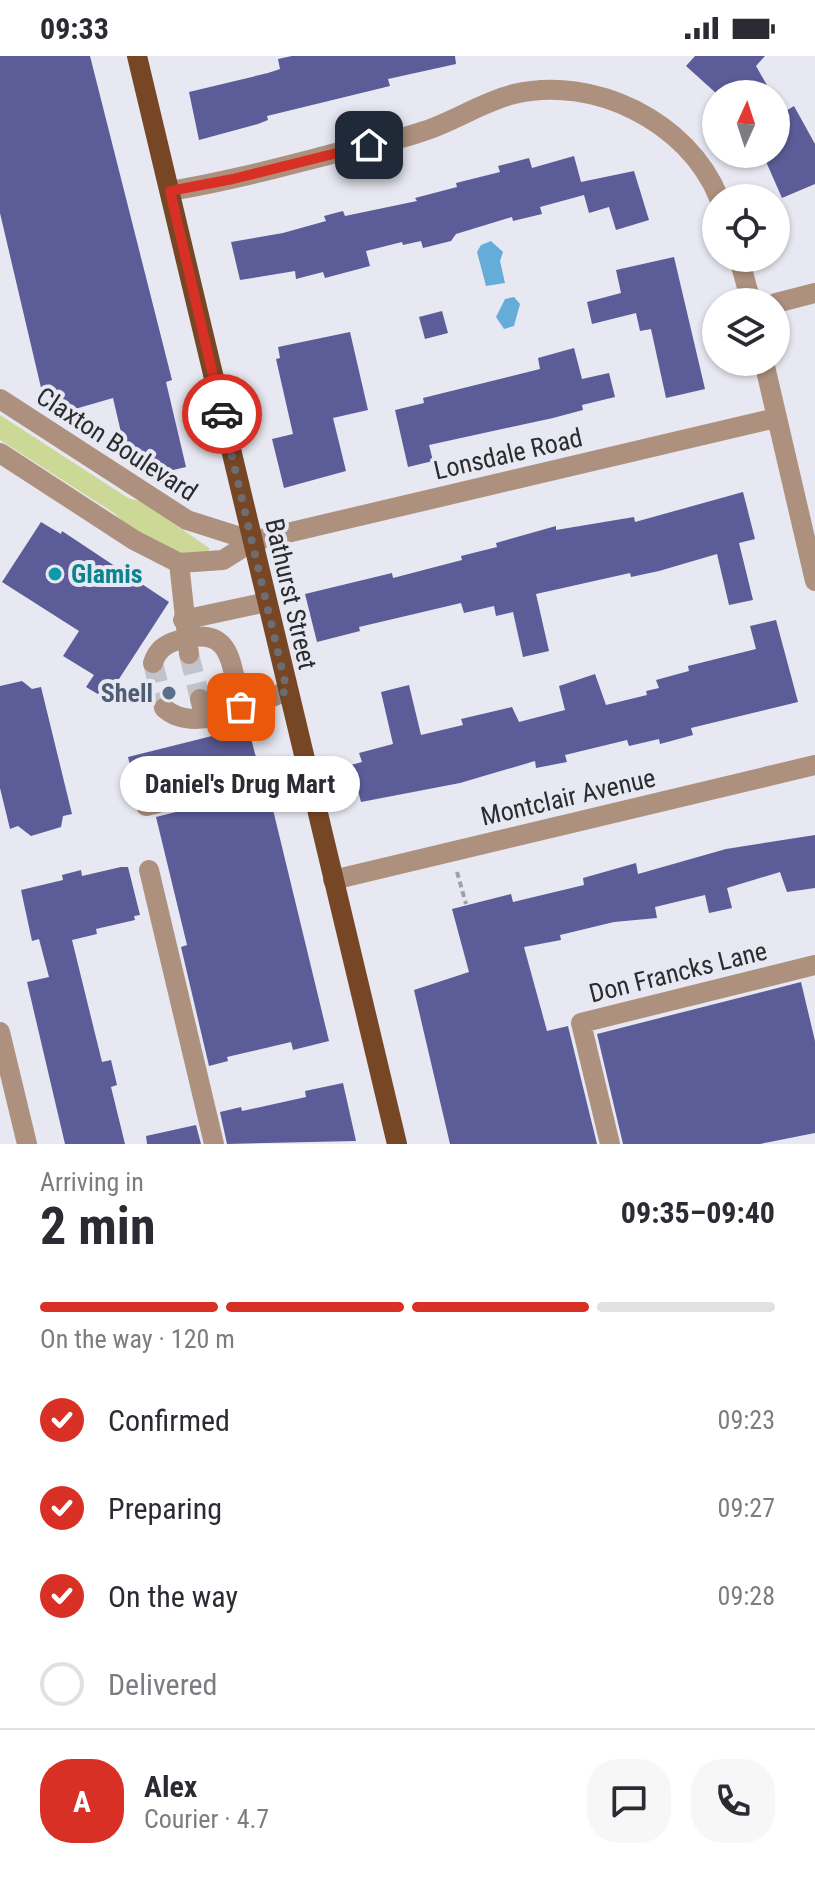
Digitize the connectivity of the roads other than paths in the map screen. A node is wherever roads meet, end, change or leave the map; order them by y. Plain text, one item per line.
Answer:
1 (137, 56) edge
2 (710, 184) edge
3 (170, 191) junction
4 (815, 293) edge
5 (790, 299) edge
6 (767, 376) edge
7 (0, 399) edge
8 (776, 418) junction
9 (0, 453) edge
10 (253, 541) junction
11 (179, 563) junction
12 (815, 581) edge
13 (267, 602) junction
14 (186, 637) junction
15 (153, 663) dead end
16 (287, 691) junction
17 (241, 707) junction
18 (164, 708) dead end
19 (815, 765) edge
20 (279, 773) dead end
21 (146, 806) dead end
22 (149, 870) dead end
23 (333, 880) junction
24 (815, 965) edge
25 (0, 1032) edge
26 (27, 1144) edge
27 (214, 1144) edge
28 (397, 1144) edge
29 (610, 1144) edge

1 - 3 main road, Bathurst Street
2 - 3 street
3 - 10 main road, Bathurst Street
4 - 5 street
6 - 8 street
7 - 10 street, Claxton Boulevard
8 - 10 street, Lonsdale Road
8 - 12 street
9 - 11 street
10 - 11 street
10 - 13 main road, Bathurst Street
11 - 14 street
13 - 14 street
13 - 16 main road, Bathurst Street
14 - 15 street
14 - 17 street
16 - 17 street
16 - 23 main road, Bathurst Street
17 - 18 street
19 - 23 street, Montclair Avenue
20 - 21 street
22 - 27 street
23 - 28 main road, Bathurst Street
24 - 29 street, Don Francks Lane
25 - 26 street

